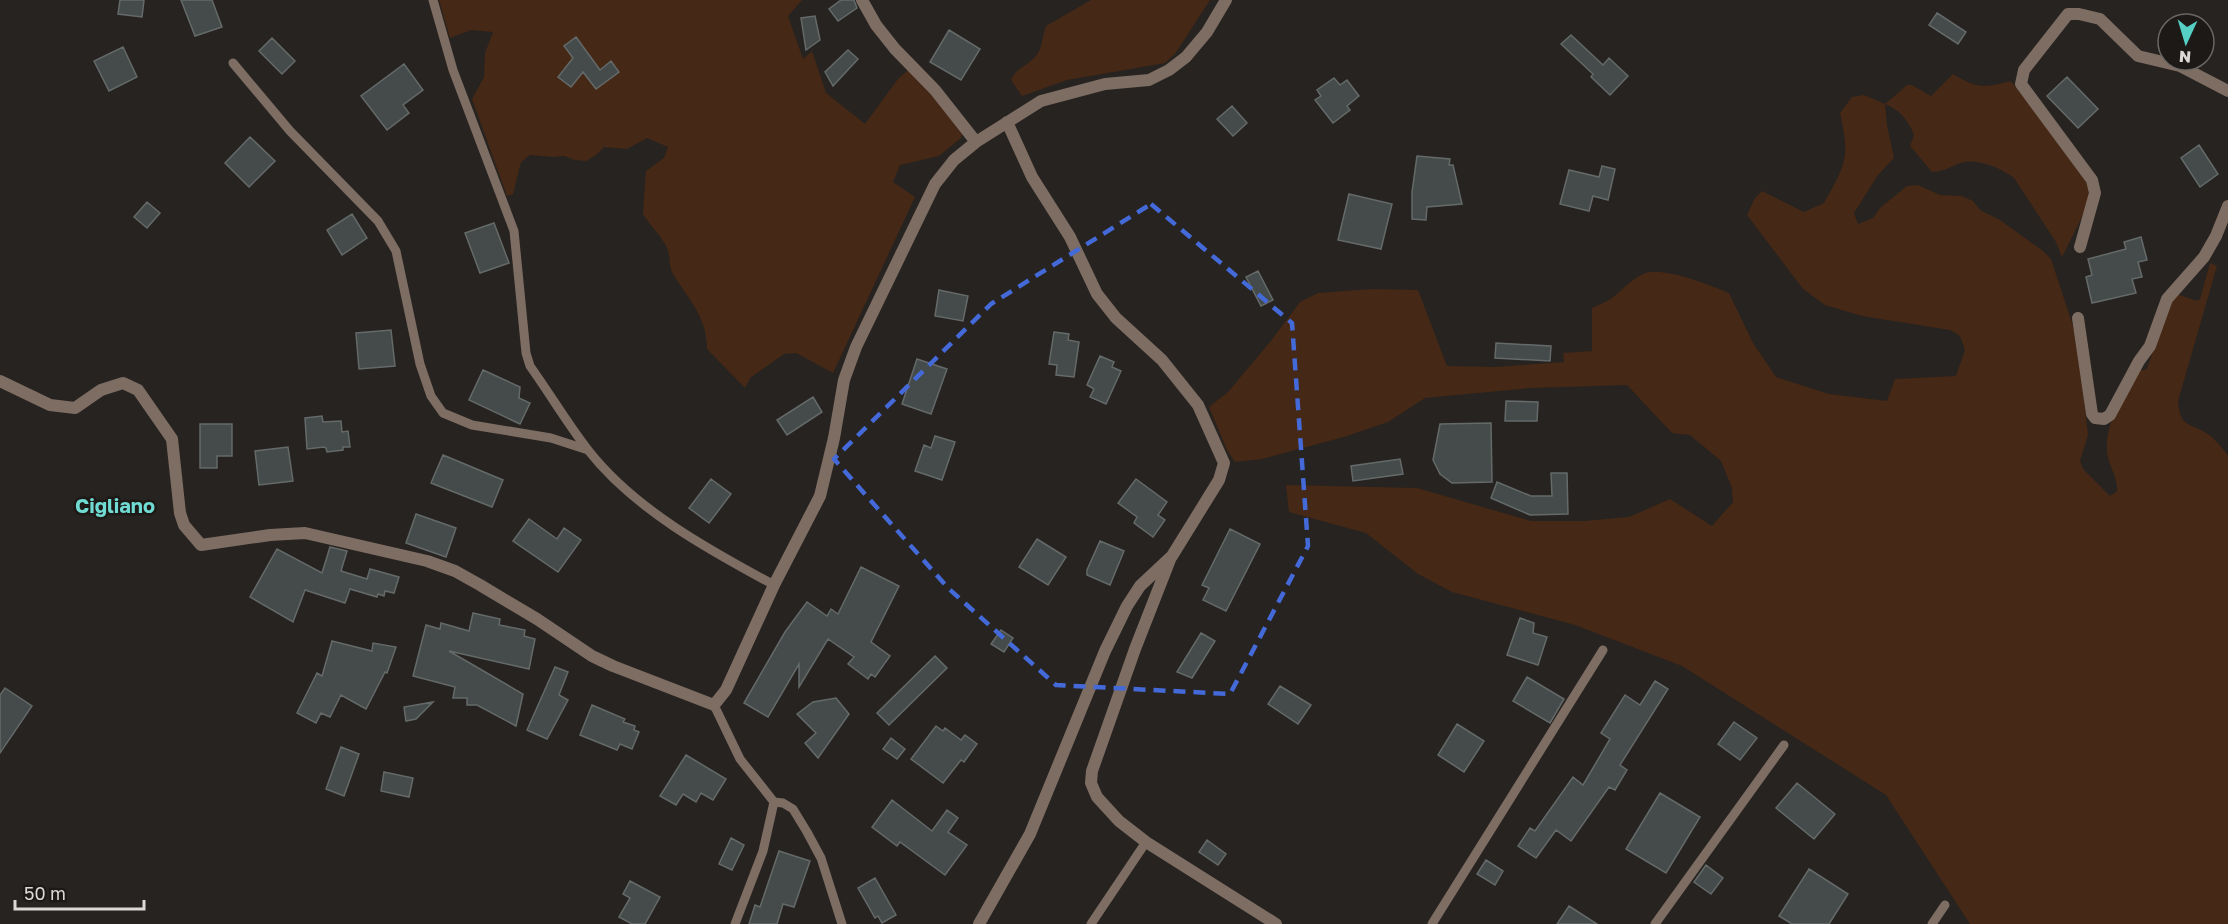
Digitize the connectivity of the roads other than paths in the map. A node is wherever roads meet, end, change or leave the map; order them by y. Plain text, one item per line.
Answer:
1 (433, 0) edge
2 (862, 0) edge
3 (1226, 0) edge
4 (233, 63) dead end
5 (2228, 91) edge
6 (1007, 122) junction
7 (975, 142) junction
8 (2228, 206) edge
9 (2080, 247) dead end
10 (2078, 318) dead end
11 (0, 381) edge
12 (588, 450) junction
13 (1172, 556) junction
14 (774, 585) junction
15 (1603, 650) dead end
16 (714, 705) junction
17 (1784, 745) dead end
18 (774, 802) junction
19 (1146, 842) junction
20 (1945, 904) dead end
21 (735, 924) edge
22 (842, 924) edge
23 (980, 924) edge
24 (1091, 924) edge
25 (1276, 924) edge
26 (1432, 924) edge
27 (1655, 924) edge
28 (1932, 924) edge

1 - 12 lane
2 - 7 street
3 - 6 street
4 - 12 lane
5 - 9 street
6 - 7 street
6 - 13 street
7 - 14 street
8 - 10 street
11 - 16 street
12 - 14 lane
13 - 19 street
13 - 23 street
14 - 16 street
15 - 26 lane
16 - 18 lane
17 - 27 lane
18 - 21 lane
18 - 22 lane
19 - 24 lane
19 - 25 street
20 - 28 lane

